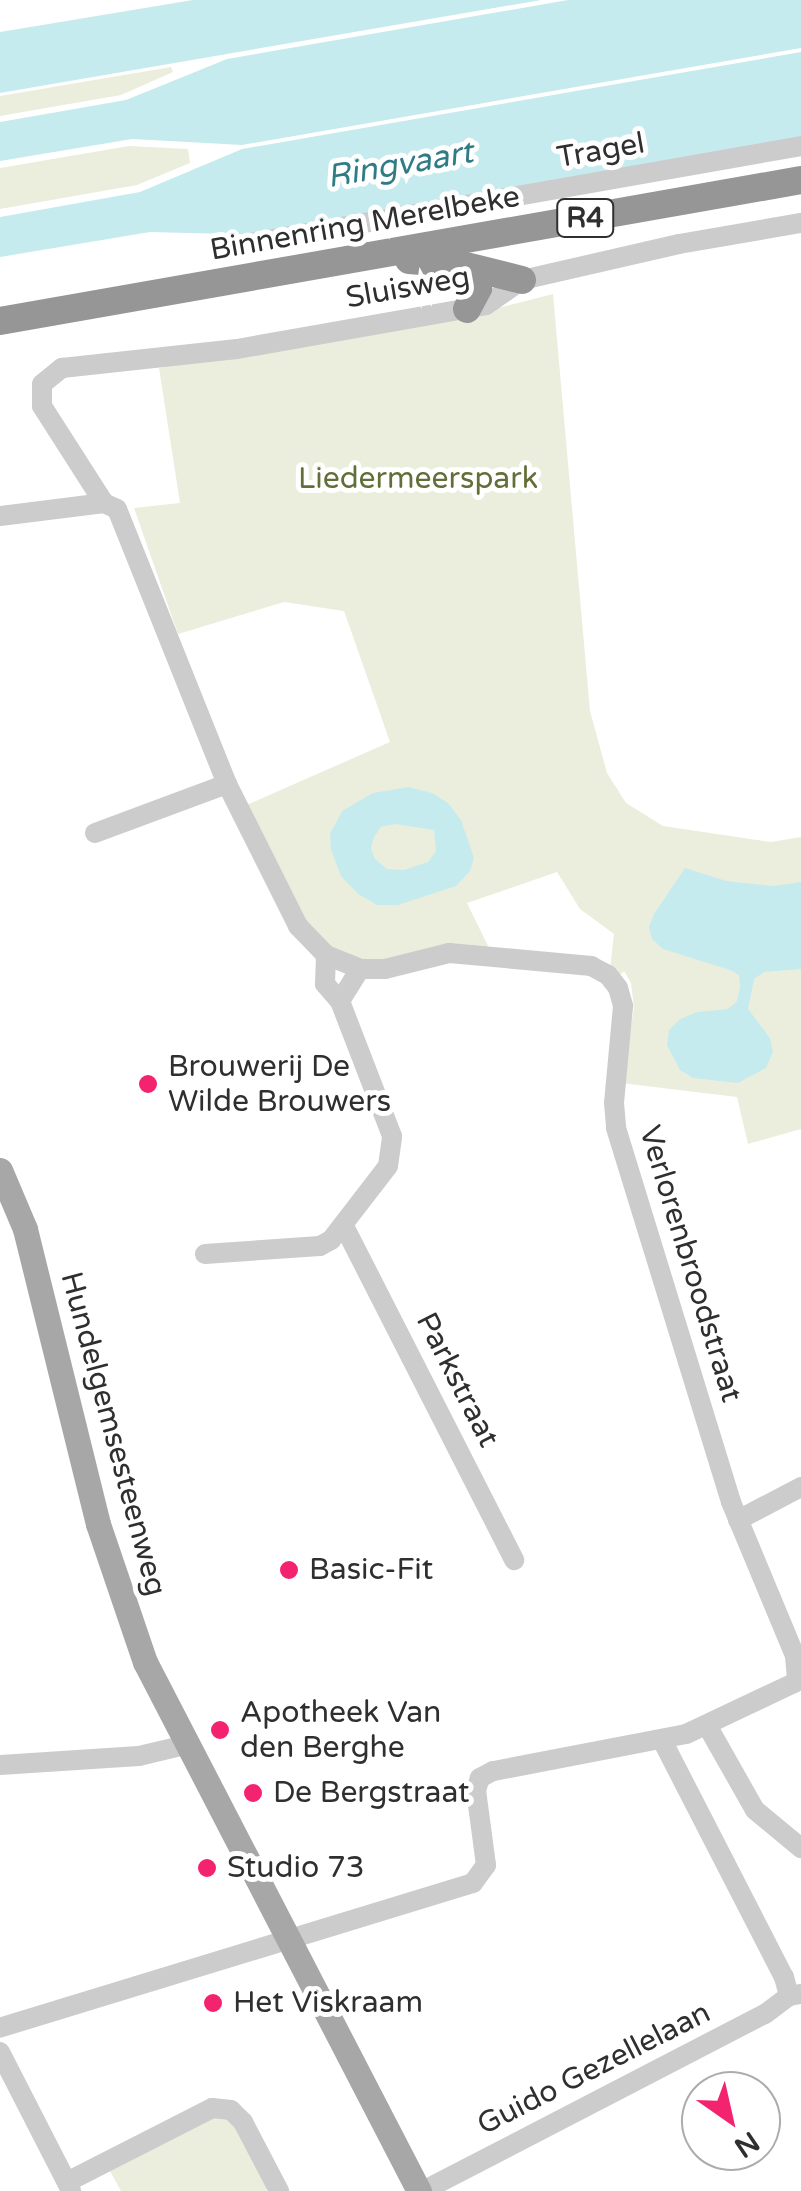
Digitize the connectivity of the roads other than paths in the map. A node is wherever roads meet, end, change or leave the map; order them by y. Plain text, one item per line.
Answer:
1 (801, 146) edge
2 (801, 180) edge
3 (801, 223) edge
4 (233, 246) dead end
5 (368, 256) junction
6 (476, 272) junction
7 (522, 280) junction
8 (466, 309) junction
9 (0, 321) edge
10 (42, 406) joint
11 (104, 503) junction
12 (0, 516) edge
13 (227, 784) junction
14 (95, 833) dead end
15 (326, 955) junction
16 (360, 969) junction
17 (340, 1002) junction
18 (0, 1170) edge
19 (344, 1226) junction
20 (205, 1254) dead end
21 (801, 1487) edge
22 (738, 1520) junction
23 (514, 1560) dead end
24 (708, 1727) junction
25 (662, 1740) junction
26 (184, 1746) junction
27 (0, 1765) edge
28 (801, 1848) edge
29 (287, 1942) junction
30 (795, 1995) edge
31 (0, 2028) edge
32 (0, 2052) edge
33 (69, 2187) edge
34 (279, 2191) edge
35 (421, 2191) edge

1 - 4 street, Tragel
2 - 5 highway, Binnenring Merelbeke / R4
3 - 7 street, Sluisweg / R4
5 - 6 highway, R4
5 - 9 highway, Binnenring Merelbeke / R4
6 - 7 highway, R4
6 - 8 highway
7 - 8 street, Sluisweg
8 - 10 street, Sluisweg
10 - 11 street, Verlorenbroodstraat
11 - 12 street
11 - 13 street, Verlorenbroodstraat
13 - 14 street
13 - 15 street, Verlorenbroodstraat
15 - 16 street, Verlorenbroodstraat
15 - 17 street
16 - 17 street
16 - 22 street, Verlorenbroodstraat
17 - 19 street
18 - 26 main road, Hundelgemsesteenweg
19 - 20 street
19 - 23 street, Parkstraat
21 - 22 street
22 - 24 street, Verlorenbroodstraat
24 - 25 street, Verlorenbroodstraat
24 - 28 street
25 - 29 street, Verlorenbroodstraat
25 - 30 street, Guido Gezellelaan
26 - 27 street
26 - 29 main road, Hundelgemsesteenweg
29 - 31 street
29 - 35 main road, Hundelgemsesteenweg
30 - 35 street, Guido Gezellelaan
32 - 33 street
33 - 34 street

